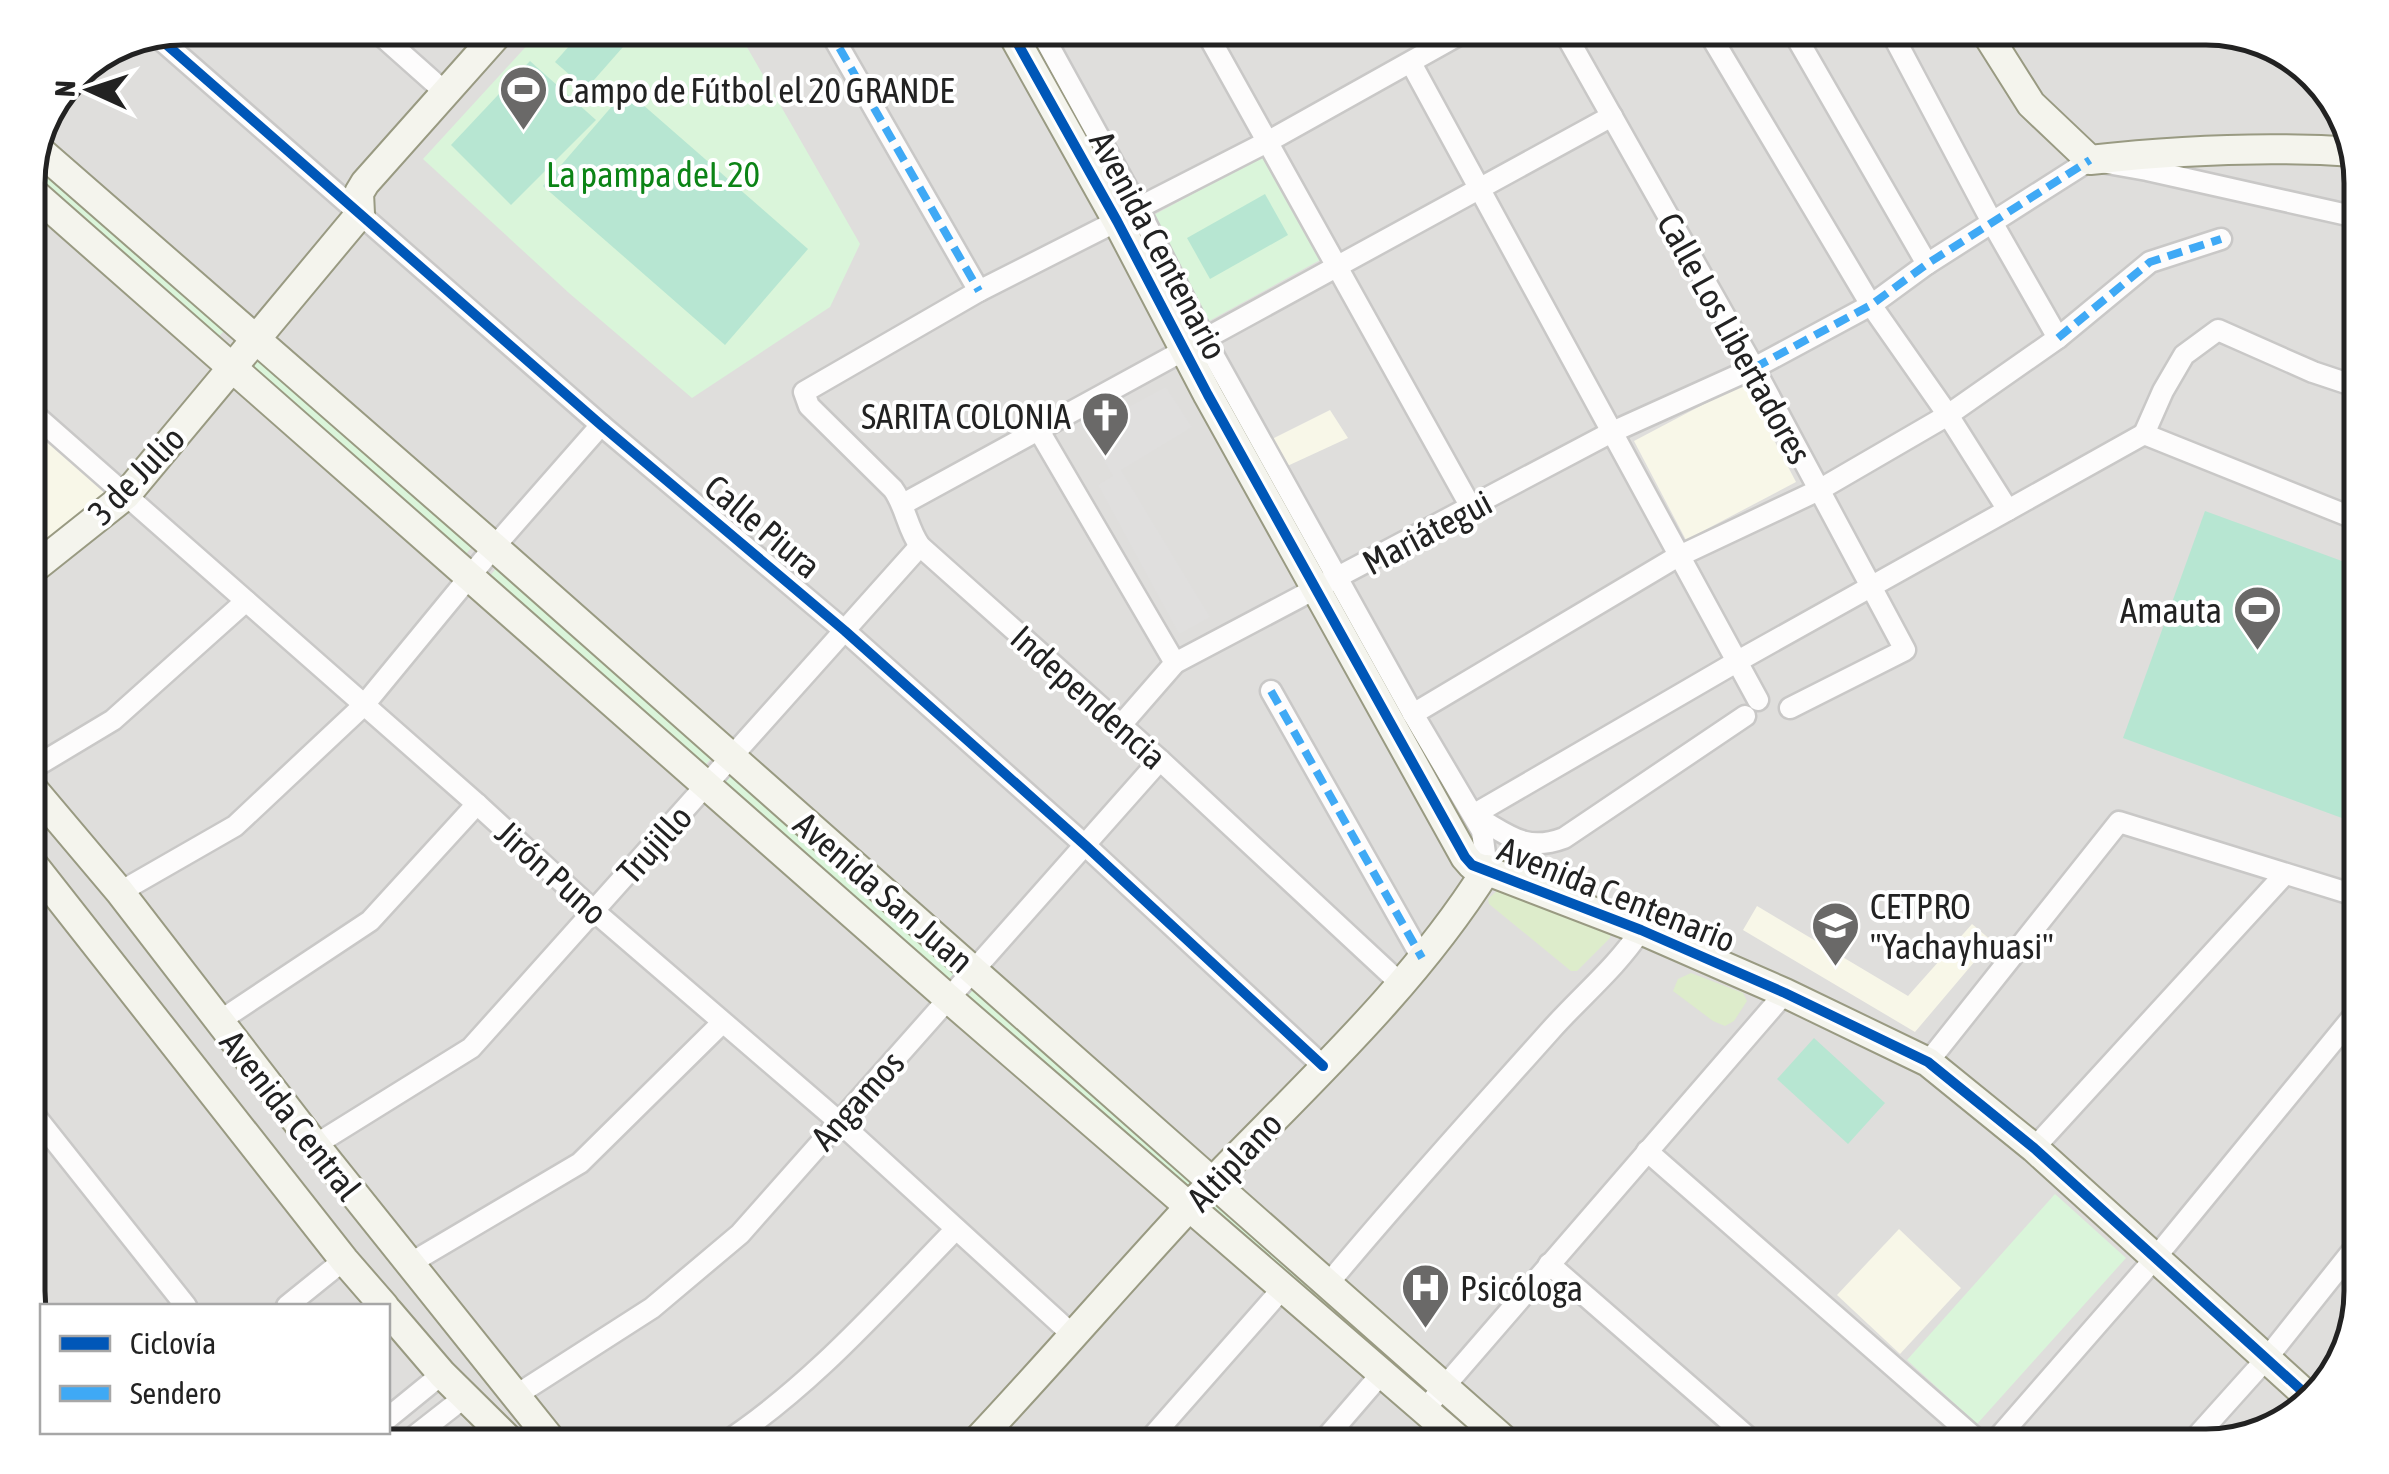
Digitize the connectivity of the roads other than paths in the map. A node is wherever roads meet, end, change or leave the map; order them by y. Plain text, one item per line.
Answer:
1 (391, 45) edge
2 (488, 45) edge
3 (838, 45) edge
4 (1020, 45) edge
5 (1047, 45) edge
6 (1214, 45) edge
7 (1429, 45) edge
8 (1572, 45) edge
9 (1716, 45) edge
10 (1801, 45) edge
11 (1898, 45) edge
12 (1993, 45) edge
13 (168, 46) edge
14 (1411, 62) junction
15 (446, 93) junction
16 (1612, 116) junction
17 (1269, 141) junction
18 (2340, 151) edge
19 (48, 159) edge
20 (2090, 160) junction
21 (1477, 190) junction
22 (45, 203) edge
23 (360, 214) junction
24 (2344, 214) edge
25 (1128, 215) junction
26 (1993, 224) junction
27 (2221, 239) dead end
28 (1927, 264) junction
29 (1340, 265) junction
30 (979, 291) junction
31 (1872, 304) junction
32 (2058, 338) junction
33 (254, 340) junction
34 (1195, 345) junction
35 (234, 367) junction
36 (1754, 368) junction
37 (2344, 382) edge
38 (1948, 414) junction
39 (45, 423) edge
40 (601, 425) junction
41 (1038, 429) junction
42 (1612, 432) junction
43 (2144, 434) junction
44 (1819, 490) junction
45 (126, 495) junction
46 (903, 504) junction
47 (1472, 509) junction
48 (2008, 510) junction
49 (2344, 514) edge
50 (920, 546) junction
51 (494, 547) junction
52 (1680, 556) junction
53 (45, 559) edge
54 (470, 576) junction
55 (1327, 583) junction
56 (1871, 587) junction
57 (246, 601) junction
58 (845, 631) junction
59 (1738, 661) junction
60 (1175, 663) junction
61 (1271, 691) dead end
62 (364, 705) junction
63 (1790, 708) dead end
64 (1413, 714) junction
65 (1121, 726) junction
66 (731, 758) junction
67 (1160, 760) junction
68 (45, 761) edge
69 (706, 785) junction
70 (45, 802) edge
71 (477, 804) junction
72 (1473, 815) junction
73 (1086, 846) junction
74 (1487, 869) junction
75 (2286, 874) junction
76 (45, 880) edge
77 (120, 892) junction
78 (2344, 892) edge
79 (594, 911) junction
80 (1642, 930) junction
81 (1422, 958) junction
82 (974, 972) junction
83 (1400, 984) junction
84 (1785, 993) junction
85 (949, 999) junction
86 (218, 1022) junction
87 (722, 1023) junction
88 (2344, 1030) edge
89 (1928, 1062) junction
90 (1323, 1066) junction
91 (838, 1120) junction
92 (45, 1129) edge
93 (315, 1146) junction
94 (2034, 1148) junction
95 (1647, 1151) junction
96 (1212, 1182) junction
97 (1190, 1208) junction
98 (956, 1229) junction
99 (2156, 1257) junction
100 (344, 1260) junction
101 (2344, 1262) edge
102 (408, 1264) junction
103 (1549, 1264) junction
104 (1328, 1284) junction
105 (1283, 1288) junction
106 (184, 1304) edge
107 (289, 1304) edge
108 (382, 1304) edge
109 (390, 1314) edge
110 (1075, 1337) junction
111 (2267, 1358) junction
112 (1382, 1373) junction
113 (442, 1374) junction
114 (1444, 1387) junction
115 (2301, 1389) edge
116 (466, 1396) junction
117 (515, 1396) junction
118 (1424, 1410) junction
119 (390, 1416) edge
120 (424, 1429) edge
121 (498, 1429) edge
122 (542, 1429) edge
123 (748, 1429) edge
124 (988, 1429) edge
125 (1159, 1429) edge
126 (1333, 1429) edge
127 (1446, 1429) edge
128 (1492, 1429) edge
129 (1738, 1429) edge
130 (1965, 1429) edge
131 (2007, 1429) edge
132 (2203, 1429) edge

1 - 15 street
2 - 15 main road, 3 de Julio
3 - 30 street
4 - 25 main road, Avenida Centenario
5 - 25 street, Avenida Centenario
6 - 17 street
7 - 14 street
8 - 16 street, Calle Los Libertadores
9 - 31 street
10 - 28 street
11 - 26 street
12 - 20 main road
13 - 23 street, Calle Piura
14 - 17 street
14 - 21 street
15 - 23 main road, 3 de Julio
16 - 21 street
16 - 36 street, Calle Los Libertadores
17 - 25 street
17 - 29 street
18 - 20 main road
19 - 33 main road, Avenida San Juan
20 - 24 street
20 - 26 street, Mariátegui
21 - 29 street
21 - 42 street
22 - 35 main road, Avenida San Juan
23 - 33 main road, 3 de Julio
23 - 40 street, Calle Piura
25 - 30 street
25 - 34 main road, Avenida Centenario
26 - 28 street, Mariátegui
26 - 32 street
27 - 32 street
28 - 31 street, Mariátegui
29 - 34 street
29 - 47 street
30 - 46 street, Independencia
31 - 36 street, Mariátegui
31 - 38 street
32 - 38 street
33 - 35 main road, 3 de Julio
33 - 51 main road, Avenida San Juan
34 - 41 street
34 - 55 main road, Avenida Centenario
35 - 45 main road, 3 de Julio
35 - 54 main road, Avenida San Juan
36 - 42 street, Mariátegui
36 - 44 street, Calle Los Libertadores
37 - 43 street
38 - 44 street
38 - 48 street
39 - 45 street, Jirón Puno
40 - 51 street
40 - 58 street, Calle Piura
41 - 46 street
41 - 60 street
42 - 47 street, Mariátegui
42 - 52 street
43 - 48 street
43 - 49 street
44 - 52 street
44 - 56 street, Calle Los Libertadores
45 - 53 main road, 3 de Julio
45 - 57 street, Jirón Puno
46 - 50 street, Independencia
47 - 55 street, Mariátegui
48 - 56 street
50 - 58 street, Trujillo
50 - 65 street, Independencia
51 - 54 street
51 - 66 main road, Avenida San Juan
52 - 59 street
52 - 64 street
54 - 62 street
54 - 69 main road, Avenida San Juan
55 - 60 street, Mariátegui
55 - 64 street, Avenida Centenario
55 - 74 main road, Avenida Centenario
56 - 59 street
56 - 63 street, Calle Los Libertadores
57 - 62 street, Jirón Puno
57 - 68 street
58 - 66 street, Trujillo
58 - 73 street, Calle Piura
59 - 72 street
59 - 72 street
60 - 65 street, Mariátegui
61 - 81 street
62 - 71 street, Jirón Puno
62 - 77 street
64 - 72 street, Avenida Centenario
65 - 67 street, Independencia
66 - 69 street, Trujillo
66 - 82 main road, Avenida San Juan
67 - 73 street, Angamos
67 - 83 street, Independencia
69 - 79 street, Trujillo
69 - 85 main road, Avenida San Juan
70 - 77 main road, Avenida Central
71 - 79 street, Jirón Puno
71 - 86 street
72 - 74 street, Avenida Centenario
73 - 82 street, Angamos
73 - 90 street, Calle Piura
74 - 80 main road, Avenida Centenario
74 - 81 main road, Altiplano
75 - 78 street
75 - 89 street
75 - 94 street
76 - 100 main road, Avenida Central
77 - 86 main road, Avenida Central
79 - 87 street, Jirón Puno
79 - 93 street, Trujillo
80 - 84 main road, Avenida Centenario
80 - 104 street
81 - 83 main road, Altiplano
82 - 85 street, Angamos
82 - 96 main road, Avenida San Juan
83 - 90 main road, Altiplano
84 - 89 main road, Avenida Centenario
84 - 95 street
85 - 91 street, Angamos
85 - 97 main road, Avenida San Juan
86 - 93 main road, Avenida Central
87 - 91 street, Jirón Puno
87 - 102 street
88 - 99 street
89 - 94 main road, Avenida Centenario
90 - 96 main road, Altiplano
91 - 98 street, Jirón Puno
91 - 117 street, Angamos
92 - 106 street
93 - 102 main road, Avenida Central
94 - 99 main road, Avenida Centenario
95 - 103 street
95 - 130 street
96 - 97 main road, Altiplano
96 - 104 main road, Avenida San Juan
97 - 105 main road, Avenida San Juan
97 - 110 main road, Altiplano
98 - 110 street, Jirón Puno
98 - 123 street
99 - 111 main road, Avenida Centenario
99 - 131 street
100 - 107 street
100 - 108 main road, Avenida Central
101 - 111 street
102 - 117 main road, Avenida Central
103 - 114 street
103 - 129 street
104 - 114 main road, Avenida San Juan
105 - 112 main road, Avenida San Juan
105 - 125 street
109 - 113 main road, Avenida Central
110 - 124 main road, Altiplano
111 - 115 main road, Avenida Centenario
111 - 132 street
112 - 118 main road, Avenida San Juan
112 - 126 street
113 - 116 main road, Avenida Central
113 - 119 street
114 - 118 street
114 - 128 main road, Avenida San Juan
116 - 120 street
116 - 121 main road, Avenida Central
117 - 122 main road, Avenida Central
118 - 127 main road, Avenida San Juan

